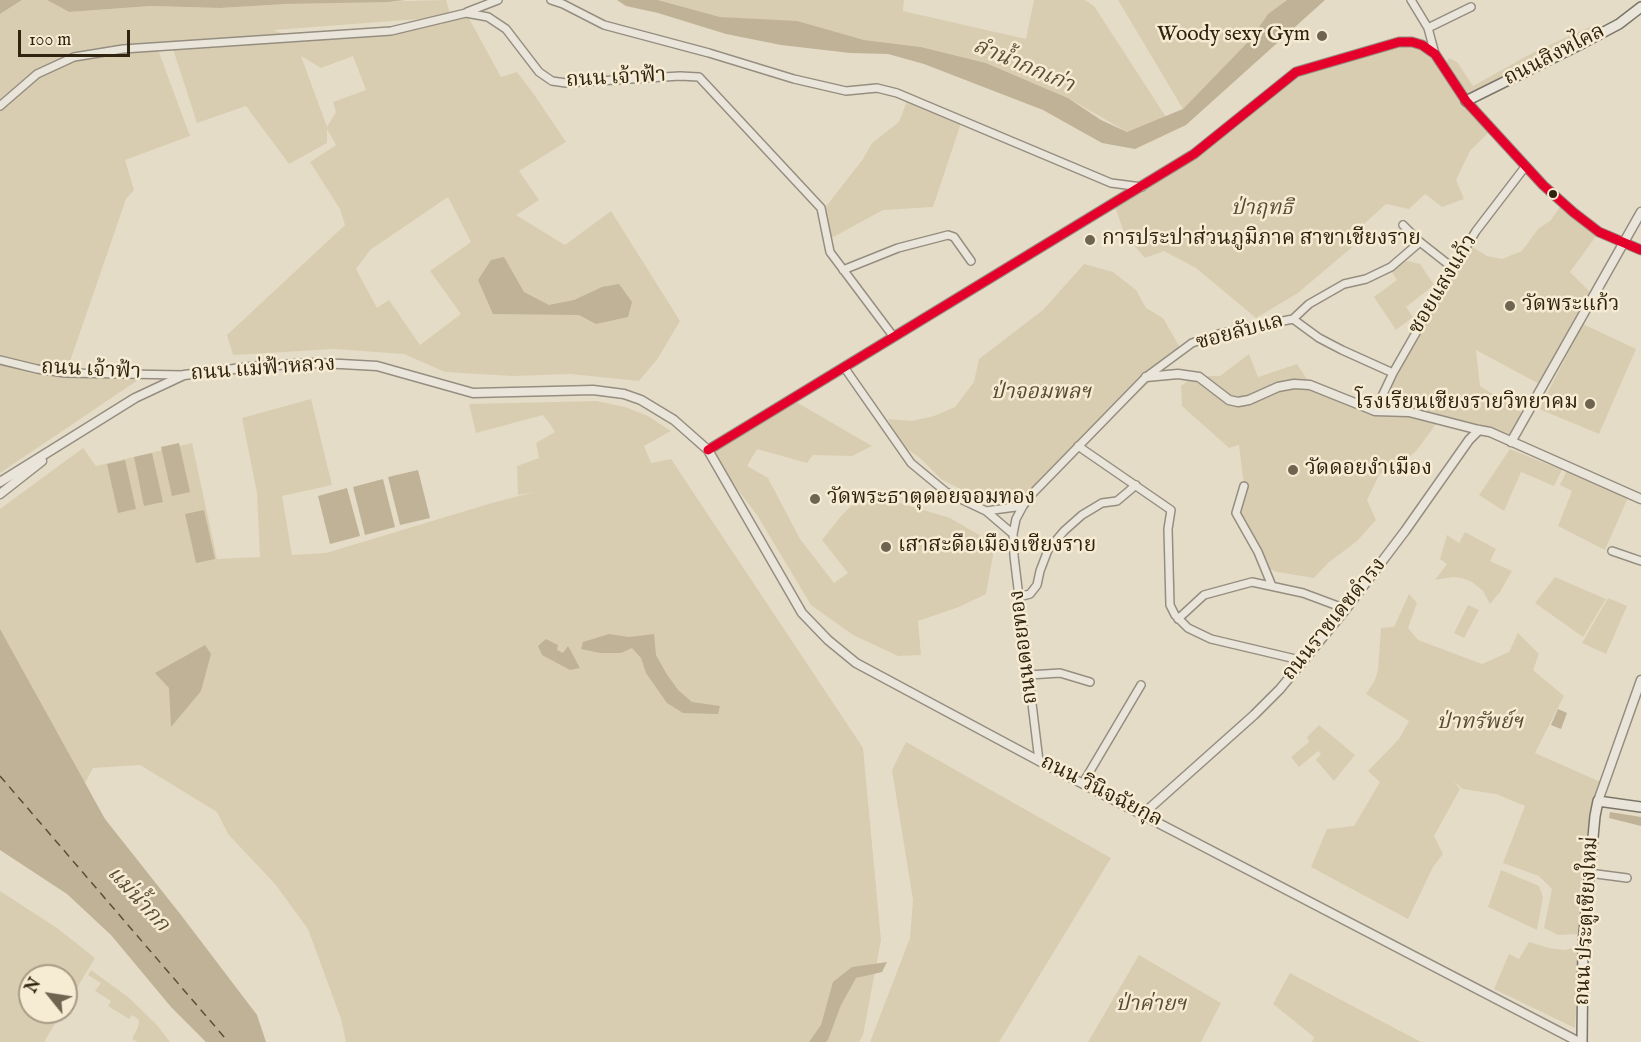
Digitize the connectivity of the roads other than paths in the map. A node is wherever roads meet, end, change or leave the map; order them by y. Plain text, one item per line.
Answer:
1 (498, 0) edge
2 (551, 0) edge
3 (1411, 0) edge
4 (1471, 7) dead end
5 (1641, 7) edge
6 (466, 13) junction
7 (1428, 28) junction
8 (1435, 54) junction
9 (1466, 102) junction
10 (0, 106) edge
11 (1525, 167) junction
12 (1142, 187) junction
13 (1641, 212) edge
14 (1403, 225) dead end
15 (1420, 242) junction
16 (1623, 243) junction
17 (1641, 250) edge
18 (971, 261) dead end
19 (1453, 268) junction
20 (843, 270) junction
21 (1293, 319) junction
22 (893, 336) junction
23 (0, 360) edge
24 (844, 367) junction
25 (1393, 373) junction
26 (184, 375) junction
27 (1146, 377) junction
28 (1375, 411) junction
29 (1479, 430) junction
30 (66, 442) junction
31 (1511, 442) junction
32 (1078, 446) junction
33 (708, 450) junction
34 (2, 480) edge
35 (1136, 485) junction
36 (1244, 486) dead end
37 (0, 494) edge
38 (1641, 500) edge
39 (1023, 506) junction
40 (986, 511) junction
41 (1013, 534) junction
42 (1612, 551) dead end
43 (1641, 561) edge
44 (1272, 586) junction
45 (1019, 597) junction
46 (1346, 609) junction
47 (1178, 619) junction
48 (1304, 661) junction
49 (1029, 675) junction
50 (1641, 680) edge
51 (1090, 682) dead end
52 (1141, 685) dead end
53 (1039, 761) junction
54 (1083, 783) junction
55 (1598, 801) junction
56 (1641, 807) edge
57 (1143, 814) junction
58 (1589, 873) junction
59 (1627, 878) dead end
60 (1581, 1042) edge

1 - 6 street
2 - 12 street
3 - 7 street
4 - 7 street
5 - 9 main road, ถนนสิงหไคล
6 - 10 street
6 - 20 street, ถนน เจ้าฟ้า
7 - 8 street
8 - 9 street
8 - 12 street
9 - 11 street
11 - 16 street
11 - 19 street, ซอยแสงแก้ว
12 - 22 street
13 - 16 street
14 - 15 street
15 - 19 street
15 - 21 street, ซอยลับแล
16 - 17 street
16 - 31 street
18 - 20 street
19 - 25 street, ซอยแสงแก้ว
20 - 22 street, ถนน เจ้าฟ้า
21 - 25 street
21 - 27 street, ซอยลับแล
22 - 24 street
23 - 26 street, ถนน เจ้าฟ้า
24 - 33 street
24 - 40 street
25 - 28 street, ซอยแสงแก้ว
26 - 30 street, ถนน แม่ฟ้าหลวง
26 - 33 street, ถนน แม่ฟ้าหลวง
27 - 28 street
27 - 32 street, ซอยลับแล
28 - 29 street
29 - 31 street
29 - 46 street, ถนนราชเดชดำรง
30 - 34 street, ถนน แม่ฟ้าหลวง
30 - 37 street, ถนน แม่ฟ้าหลวง
31 - 38 street
32 - 35 street
32 - 39 street, ซอยลับแล
33 - 53 street, ถนน วินิจฉัยกุล
35 - 45 street
35 - 47 street
36 - 44 street
39 - 40 street
39 - 41 street, ซอยลับแล
40 - 41 street
41 - 45 street, ถนนดอยทอง
42 - 43 street
44 - 46 street
44 - 47 street
45 - 49 street, ถนนดอยทอง
46 - 48 street, ถนนราชเดชดำรง
47 - 48 street
48 - 57 street, ถนนราชเดชดำรง
49 - 51 street
49 - 53 street, ถนนดอยทอง
50 - 55 street
52 - 54 street
53 - 54 street, ถนน วินิจฉัยกุล
54 - 57 street, ถนน วินิจฉัยกุล
55 - 56 main road
55 - 58 main road, ถนน ประตูเชียงใหม่
57 - 60 street, ถนน วินิจฉัยกุล
58 - 59 street
58 - 60 main road, ถนน ประตูเชียงใหม่

